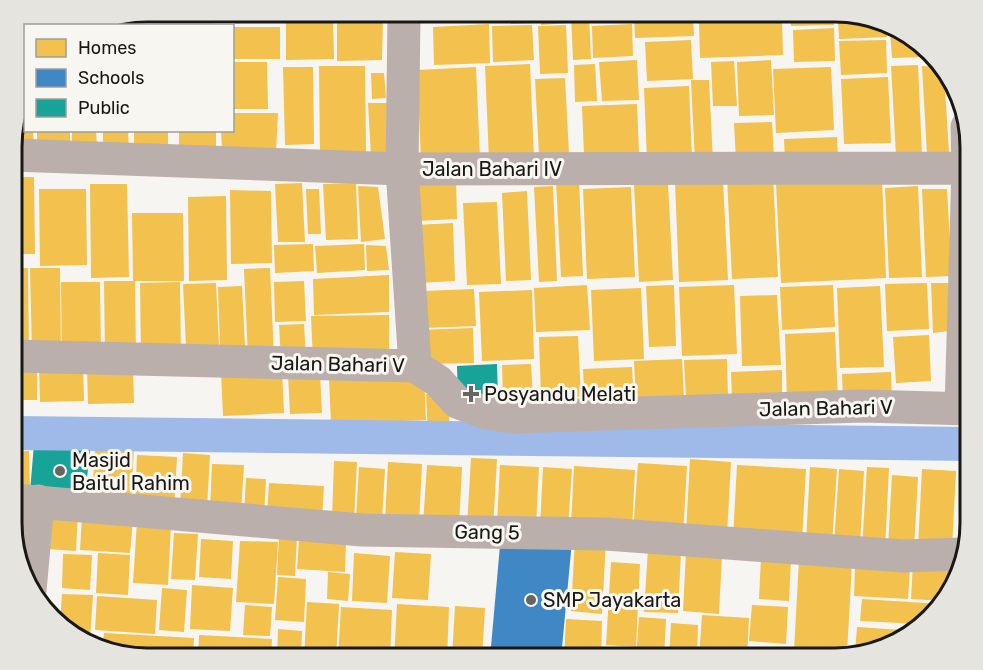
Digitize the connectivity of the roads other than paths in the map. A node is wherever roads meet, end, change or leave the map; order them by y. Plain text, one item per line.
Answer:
1 (404, 22) edge
2 (22, 155) edge
3 (960, 168) edge
4 (402, 169) junction
5 (23, 356) edge
6 (415, 366) junction
7 (960, 409) edge
8 (26, 501) edge
9 (956, 554) edge
10 (29, 562) edge

1 - 4 street
2 - 4 street, Jalan Bahari IV
3 - 4 street, Jalan Bahari IV
4 - 6 street
5 - 6 street, Jalan Bahari V
6 - 7 street, Jalan Bahari V
8 - 9 street, Gang 5
8 - 10 street

